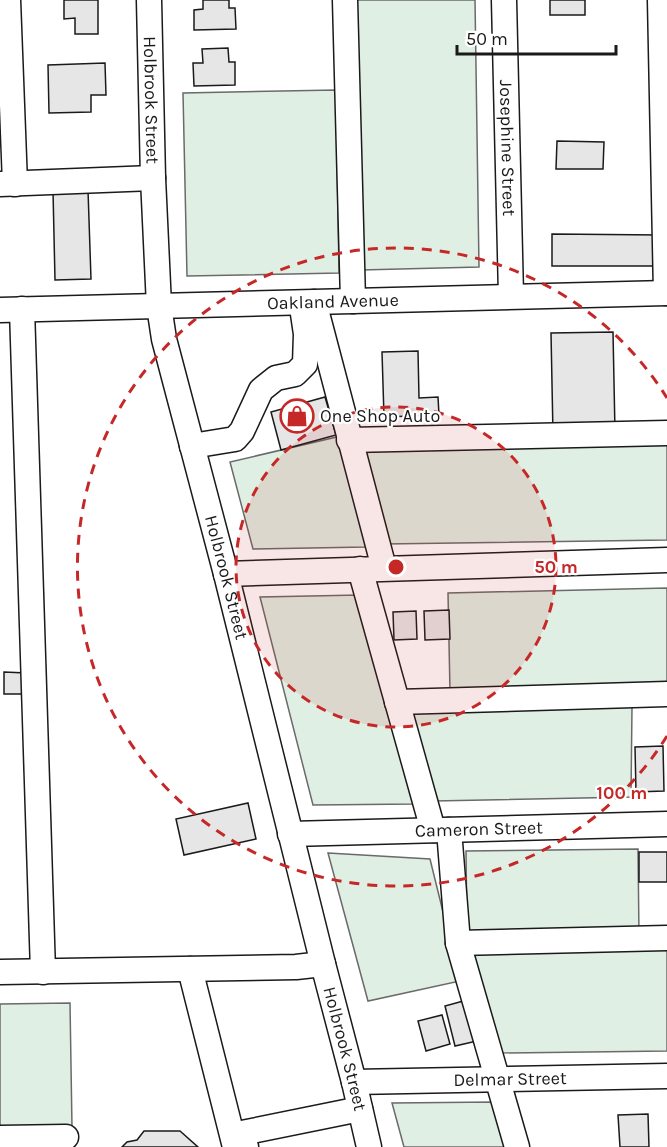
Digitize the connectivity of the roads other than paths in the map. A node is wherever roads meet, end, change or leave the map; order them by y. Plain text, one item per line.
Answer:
1 (8, 0) edge
2 (149, 0) edge
3 (345, 0) edge
4 (504, 0) edge
5 (660, 0) edge
6 (153, 178) junction
7 (7, 184) edge
8 (667, 293) edge
9 (511, 296) junction
10 (353, 301) junction
11 (307, 302) junction
12 (159, 306) junction
13 (11, 310) edge
14 (667, 433) edge
15 (349, 440) junction
16 (192, 446) junction
17 (667, 560) edge
18 (372, 569) junction
19 (226, 574) junction
20 (667, 694) edge
21 (397, 702) junction
22 (667, 824) edge
23 (441, 830) junction
24 (290, 834) junction
25 (667, 938) edge
26 (458, 943) junction
27 (323, 964) junction
28 (190, 969) junction
29 (0, 972) edge
30 (43, 972) junction
31 (667, 1076) edge
32 (499, 1078) junction
33 (354, 1082) junction
34 (360, 1109) junction
35 (66, 1137) dead end
36 (0, 1138) edge
37 (235, 1147) edge
38 (246, 1147) edge
39 (369, 1147) edge
40 (517, 1147) edge

1 - 7 street
2 - 6 street, Holbrook Street
3 - 10 street
4 - 9 street, Josephine Street
5 - 8 street
6 - 7 street
6 - 12 street, Holbrook Street
8 - 9 street, Oakland Avenue
9 - 10 street, Oakland Avenue
10 - 11 street, Oakland Avenue
11 - 12 street, Oakland Avenue
11 - 15 street
11 - 16 street
12 - 13 street, Oakland Avenue
12 - 16 street, Holbrook Street
13 - 30 street
14 - 15 street
15 - 18 street
16 - 19 street, Holbrook Street
17 - 18 street
18 - 19 street
18 - 21 street
19 - 24 street, Holbrook Street
20 - 21 street
21 - 23 street
22 - 23 street, Cameron Street
23 - 24 street, Cameron Street
23 - 26 street
24 - 27 street, Holbrook Street
25 - 26 street
26 - 32 street
27 - 28 street
27 - 33 street, Holbrook Street
28 - 30 street
28 - 37 street
29 - 30 street
31 - 32 street, Delmar Street
32 - 33 street, Delmar Street
32 - 40 street
33 - 34 street, Holbrook Street
34 - 38 street
34 - 39 street, Holbrook Street
35 - 36 street

